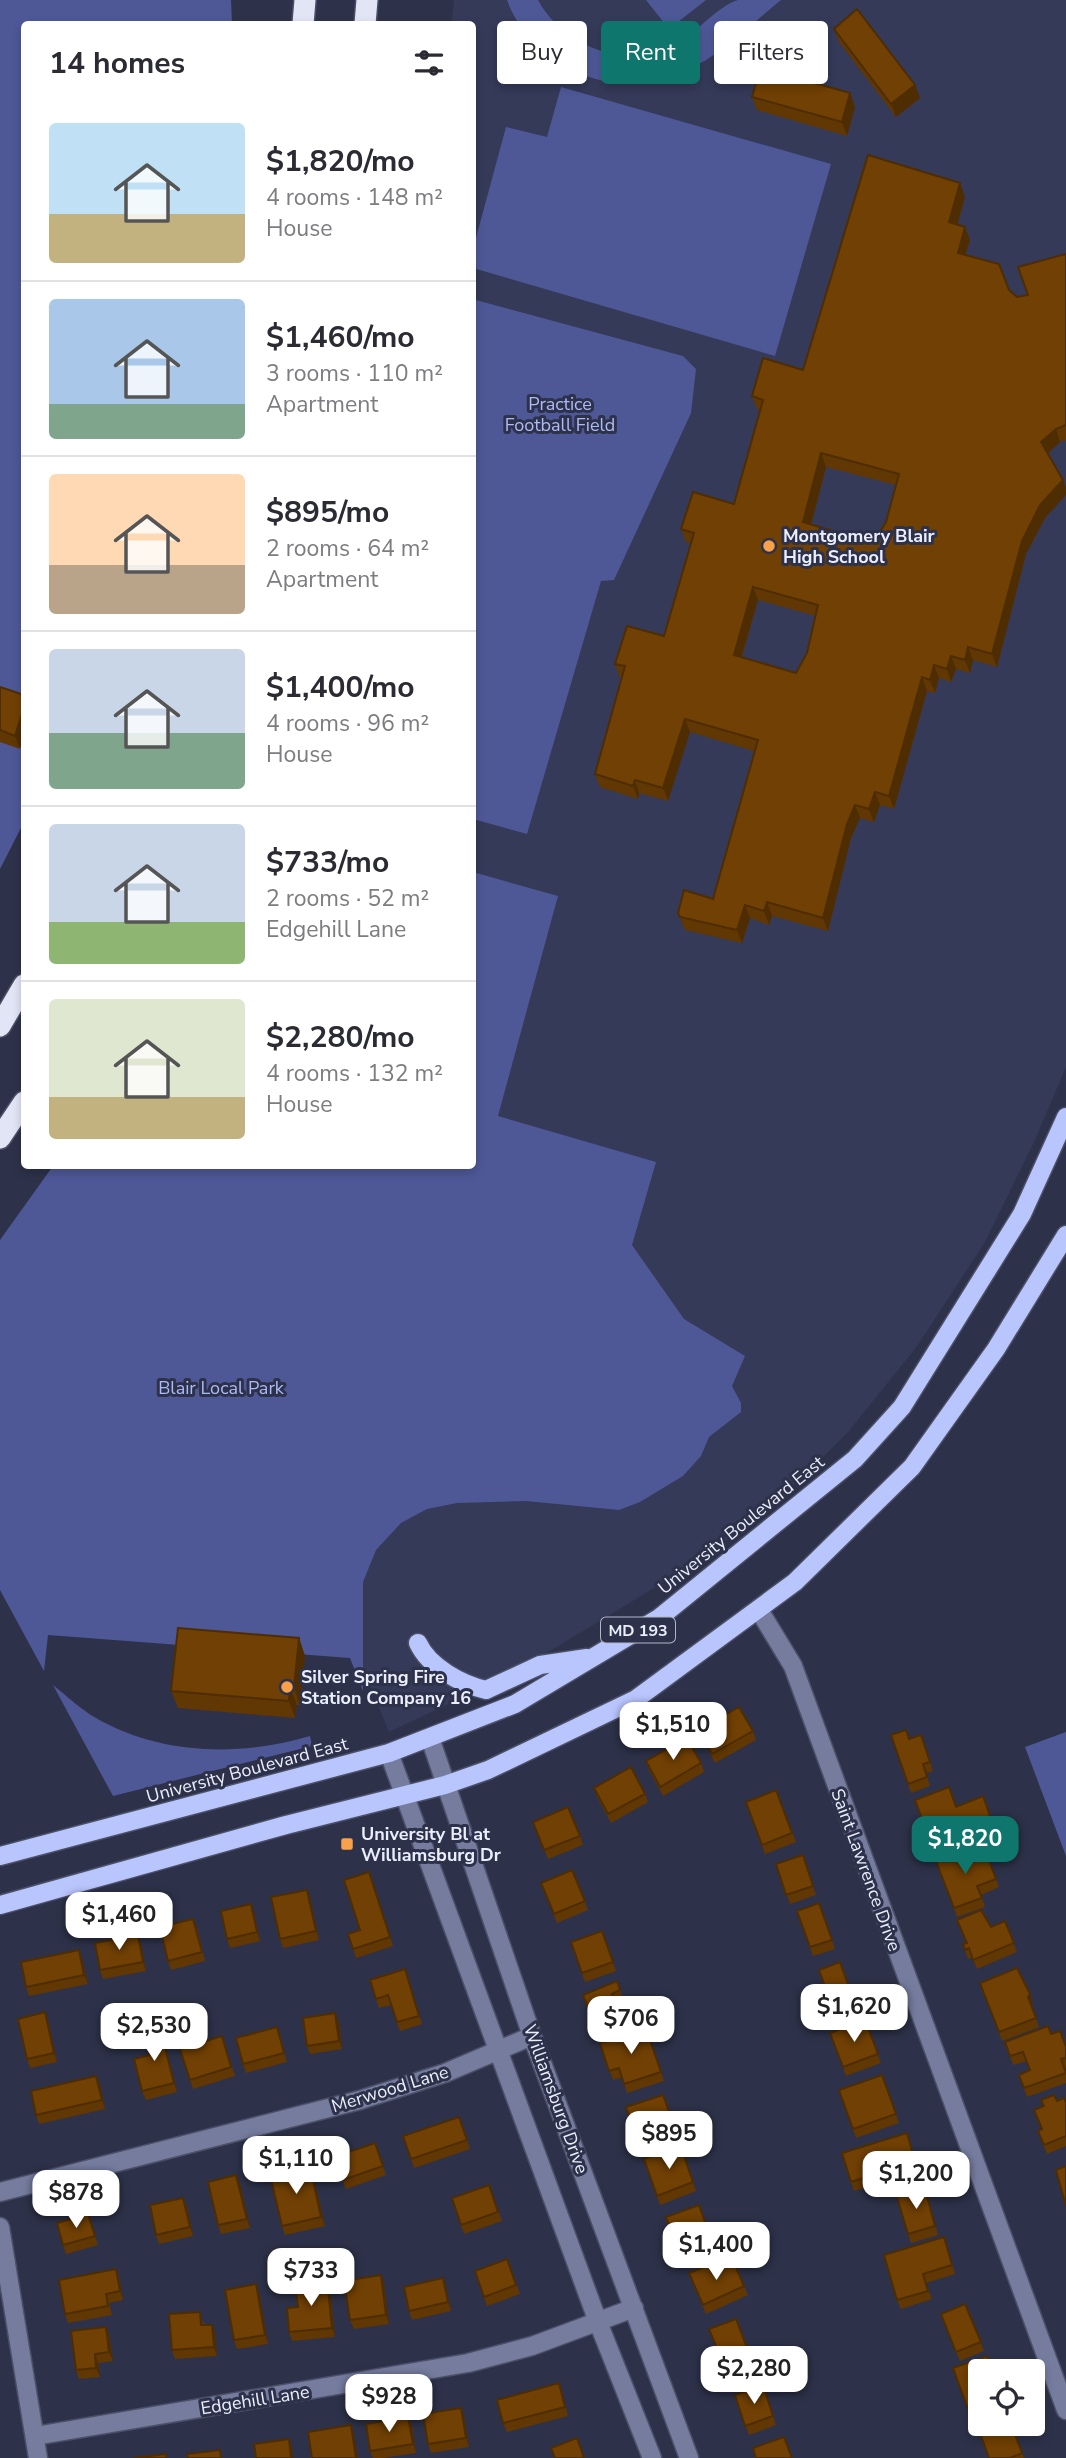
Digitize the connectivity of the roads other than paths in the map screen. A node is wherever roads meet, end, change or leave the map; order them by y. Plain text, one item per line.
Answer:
1 (292, 0) edge
2 (306, 0) edge
3 (367, 0) edge
4 (292, 21) edge
5 (303, 21) edge
6 (365, 21) edge
7 (21, 990) edge
8 (0, 1026) edge
9 (21, 1106) edge
10 (1066, 1117) edge
11 (0, 1138) edge
12 (1066, 1235) edge
13 (759, 1611) junction
14 (418, 1643) dead end
15 (591, 1658) junction
16 (430, 1738) junction
17 (389, 1753) junction
18 (445, 1785) junction
19 (404, 1795) junction
20 (0, 1856) edge
21 (0, 1905) edge
22 (532, 2036) junction
23 (498, 2050) junction
24 (0, 2192) edge
25 (0, 2227) edge
26 (634, 2308) junction
27 (598, 2322) junction
28 (1066, 2410) edge
29 (35, 2436) junction
30 (38, 2458) edge
31 (652, 2458) edge
32 (689, 2458) edge

1 - 4 highway
2 - 5 highway
3 - 6 highway
7 - 8 highway
9 - 11 highway
10 - 15 main road, University Boulevard East / MD 193
12 - 13 main road, MD 193
13 - 18 main road, MD 193
13 - 28 street, Saint Lawrence Drive
14 - 15 main road
15 - 16 main road, University Boulevard East / MD 193
16 - 17 main road, University Boulevard East / MD 193
16 - 18 street, Williamsburg Drive
17 - 19 street, Williamsburg Drive
17 - 20 main road, University Boulevard East / MD 193
18 - 19 main road, MD 193
18 - 22 street, Williamsburg Drive
19 - 21 main road, MD 193
19 - 23 street, Williamsburg Drive
22 - 23 street, Merwood Lane
22 - 26 street, Williamsburg Drive
23 - 24 street, Merwood Lane
23 - 27 street, Williamsburg Drive
25 - 29 street
26 - 27 street, Edgehill Lane
26 - 32 street, Williamsburg Drive
27 - 29 street, Edgehill Lane
27 - 31 street, Williamsburg Drive
29 - 30 street

